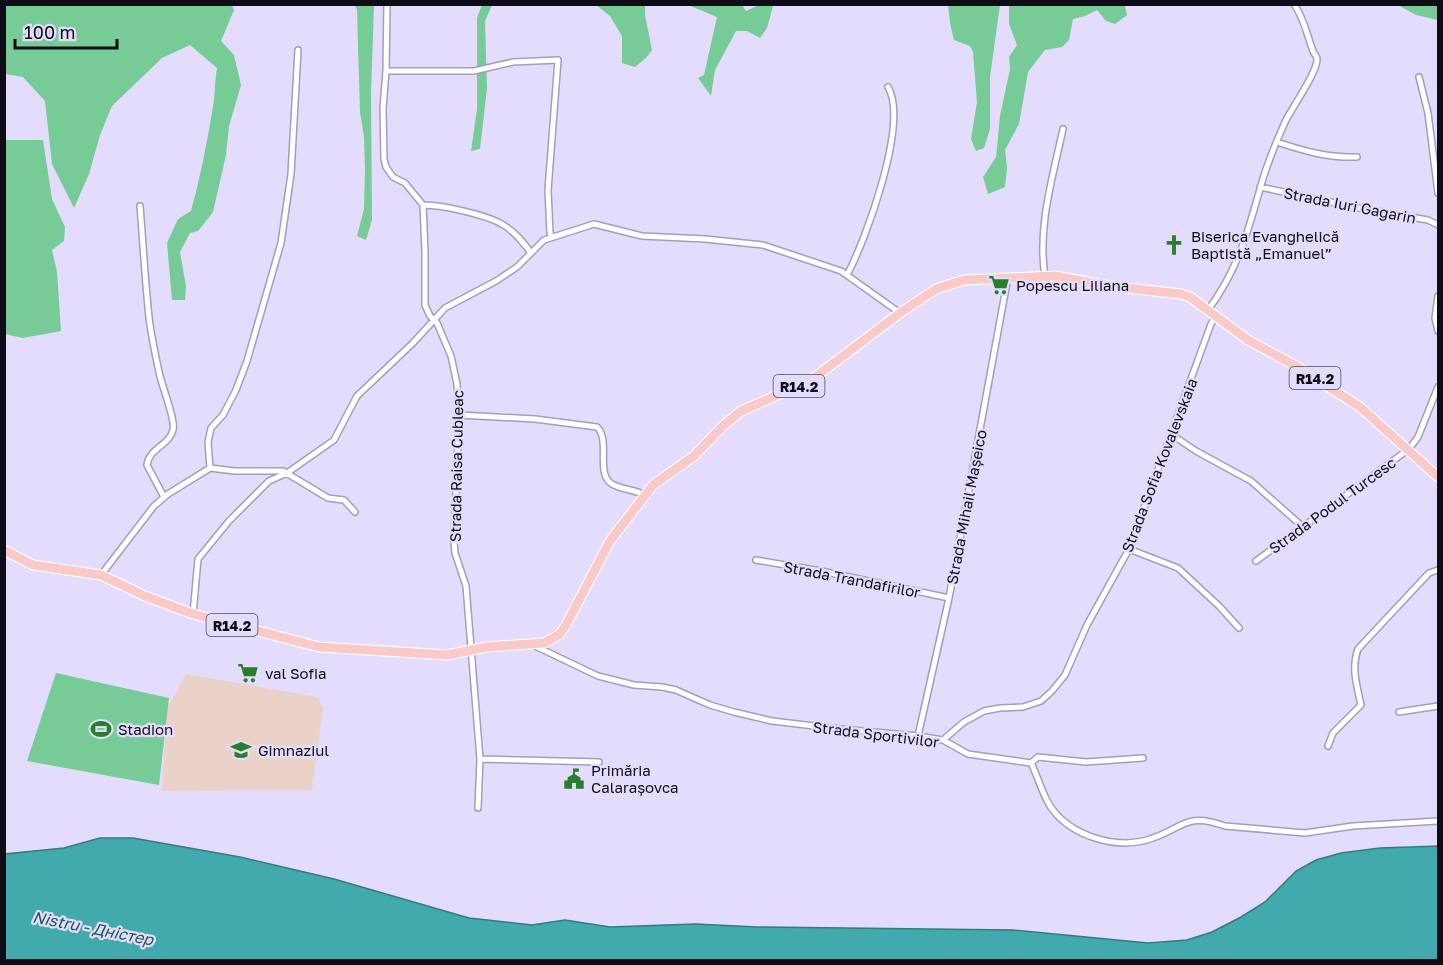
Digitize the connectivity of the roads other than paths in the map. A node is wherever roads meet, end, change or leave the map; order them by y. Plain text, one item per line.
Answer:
1 (387, 4) edge
2 (1294, 4) edge
3 (298, 50) dead end
4 (386, 71) junction
5 (1419, 77) dead end
6 (888, 87) dead end
7 (1063, 129) dead end
8 (1277, 142) junction
9 (1356, 156) dead end
10 (1260, 187) junction
11 (1438, 193) edge
12 (423, 205) junction
13 (140, 206) dead end
14 (1438, 225) edge
15 (552, 237) junction
16 (531, 253) junction
17 (847, 275) junction
18 (1045, 276) junction
19 (1008, 277) junction
20 (1438, 296) edge
21 (900, 312) junction
22 (1212, 313) junction
23 (434, 319) junction
24 (1438, 331) edge
25 (1438, 387) edge
26 (459, 415) junction
27 (1172, 435) junction
28 (1412, 453) junction
29 (210, 468) junction
30 (287, 473) junction
31 (1437, 475) edge
32 (644, 495) junction
33 (164, 497) junction
34 (355, 512) dead end
35 (1303, 527) junction
36 (1129, 549) junction
37 (4, 550) edge
38 (756, 560) dead end
39 (1256, 561) dead end
40 (1438, 570) edge
41 (101, 575) junction
42 (949, 598) junction
43 (193, 614) junction
44 (1239, 628) dead end
45 (531, 644) junction
46 (470, 650) junction
47 (1438, 706) edge
48 (1399, 712) dead end
49 (918, 736) junction
50 (944, 740) junction
51 (1328, 746) dead end
52 (1143, 758) dead end
53 (480, 759) junction
54 (599, 762) dead end
55 (1031, 763) junction
56 (478, 807) dead end
57 (1438, 821) edge

1 - 4 street
2 - 8 street, Strada Sofia Kovalevskaia
3 - 29 street
4 - 12 street
4 - 15 street
5 - 11 street
6 - 17 street
7 - 18 street
8 - 9 street
8 - 10 street, Strada Sofia Kovalevskaia
10 - 14 street, Strada Iuri Gagarin
10 - 22 street, Strada Sofia Kovalevskaia
12 - 16 street
12 - 23 street, Strada Raisa Cubleac
13 - 33 street
15 - 16 street
15 - 17 street
16 - 23 street
17 - 21 street
18 - 19 main road, R14.2
18 - 22 main road, R14.2
19 - 21 main road, R14.2
19 - 42 street, Strada Mihail Mașeico
20 - 24 street
21 - 32 main road, R14.2
22 - 27 street, Strada Sofia Kovalevskaia
22 - 28 main road, R14.2
23 - 26 street, Strada Raisa Cubleac
23 - 30 street
25 - 28 street
26 - 32 street
26 - 46 street, Strada Raisa Cubleac
27 - 35 street
27 - 36 street, Strada Sofia Kovalevskaia
28 - 31 main road, R14.2
28 - 35 street, Strada Podul Turcesc
29 - 30 street
29 - 33 street
30 - 34 street
30 - 43 street
32 - 45 main road, R14.2
33 - 41 street
35 - 39 street, Strada Podul Turcesc
36 - 44 street
36 - 50 street, Strada Sofia Kovalevskaia
37 - 41 main road, R14.2
38 - 42 street, Strada Trandafirilor
40 - 51 street
41 - 43 main road, R14.2
42 - 49 street, Strada Mihail Mașeico
43 - 46 main road, R14.2
45 - 46 main road, R14.2
45 - 49 street, Strada Sportivilor
46 - 53 street, Strada Raisa Cubleac
47 - 48 street
49 - 50 street, Strada Sportivilor
50 - 55 street, Strada Sportivilor
52 - 55 street, Strada Sportivilor
53 - 54 street
53 - 56 street, Strada Raisa Cubleac
55 - 57 street

